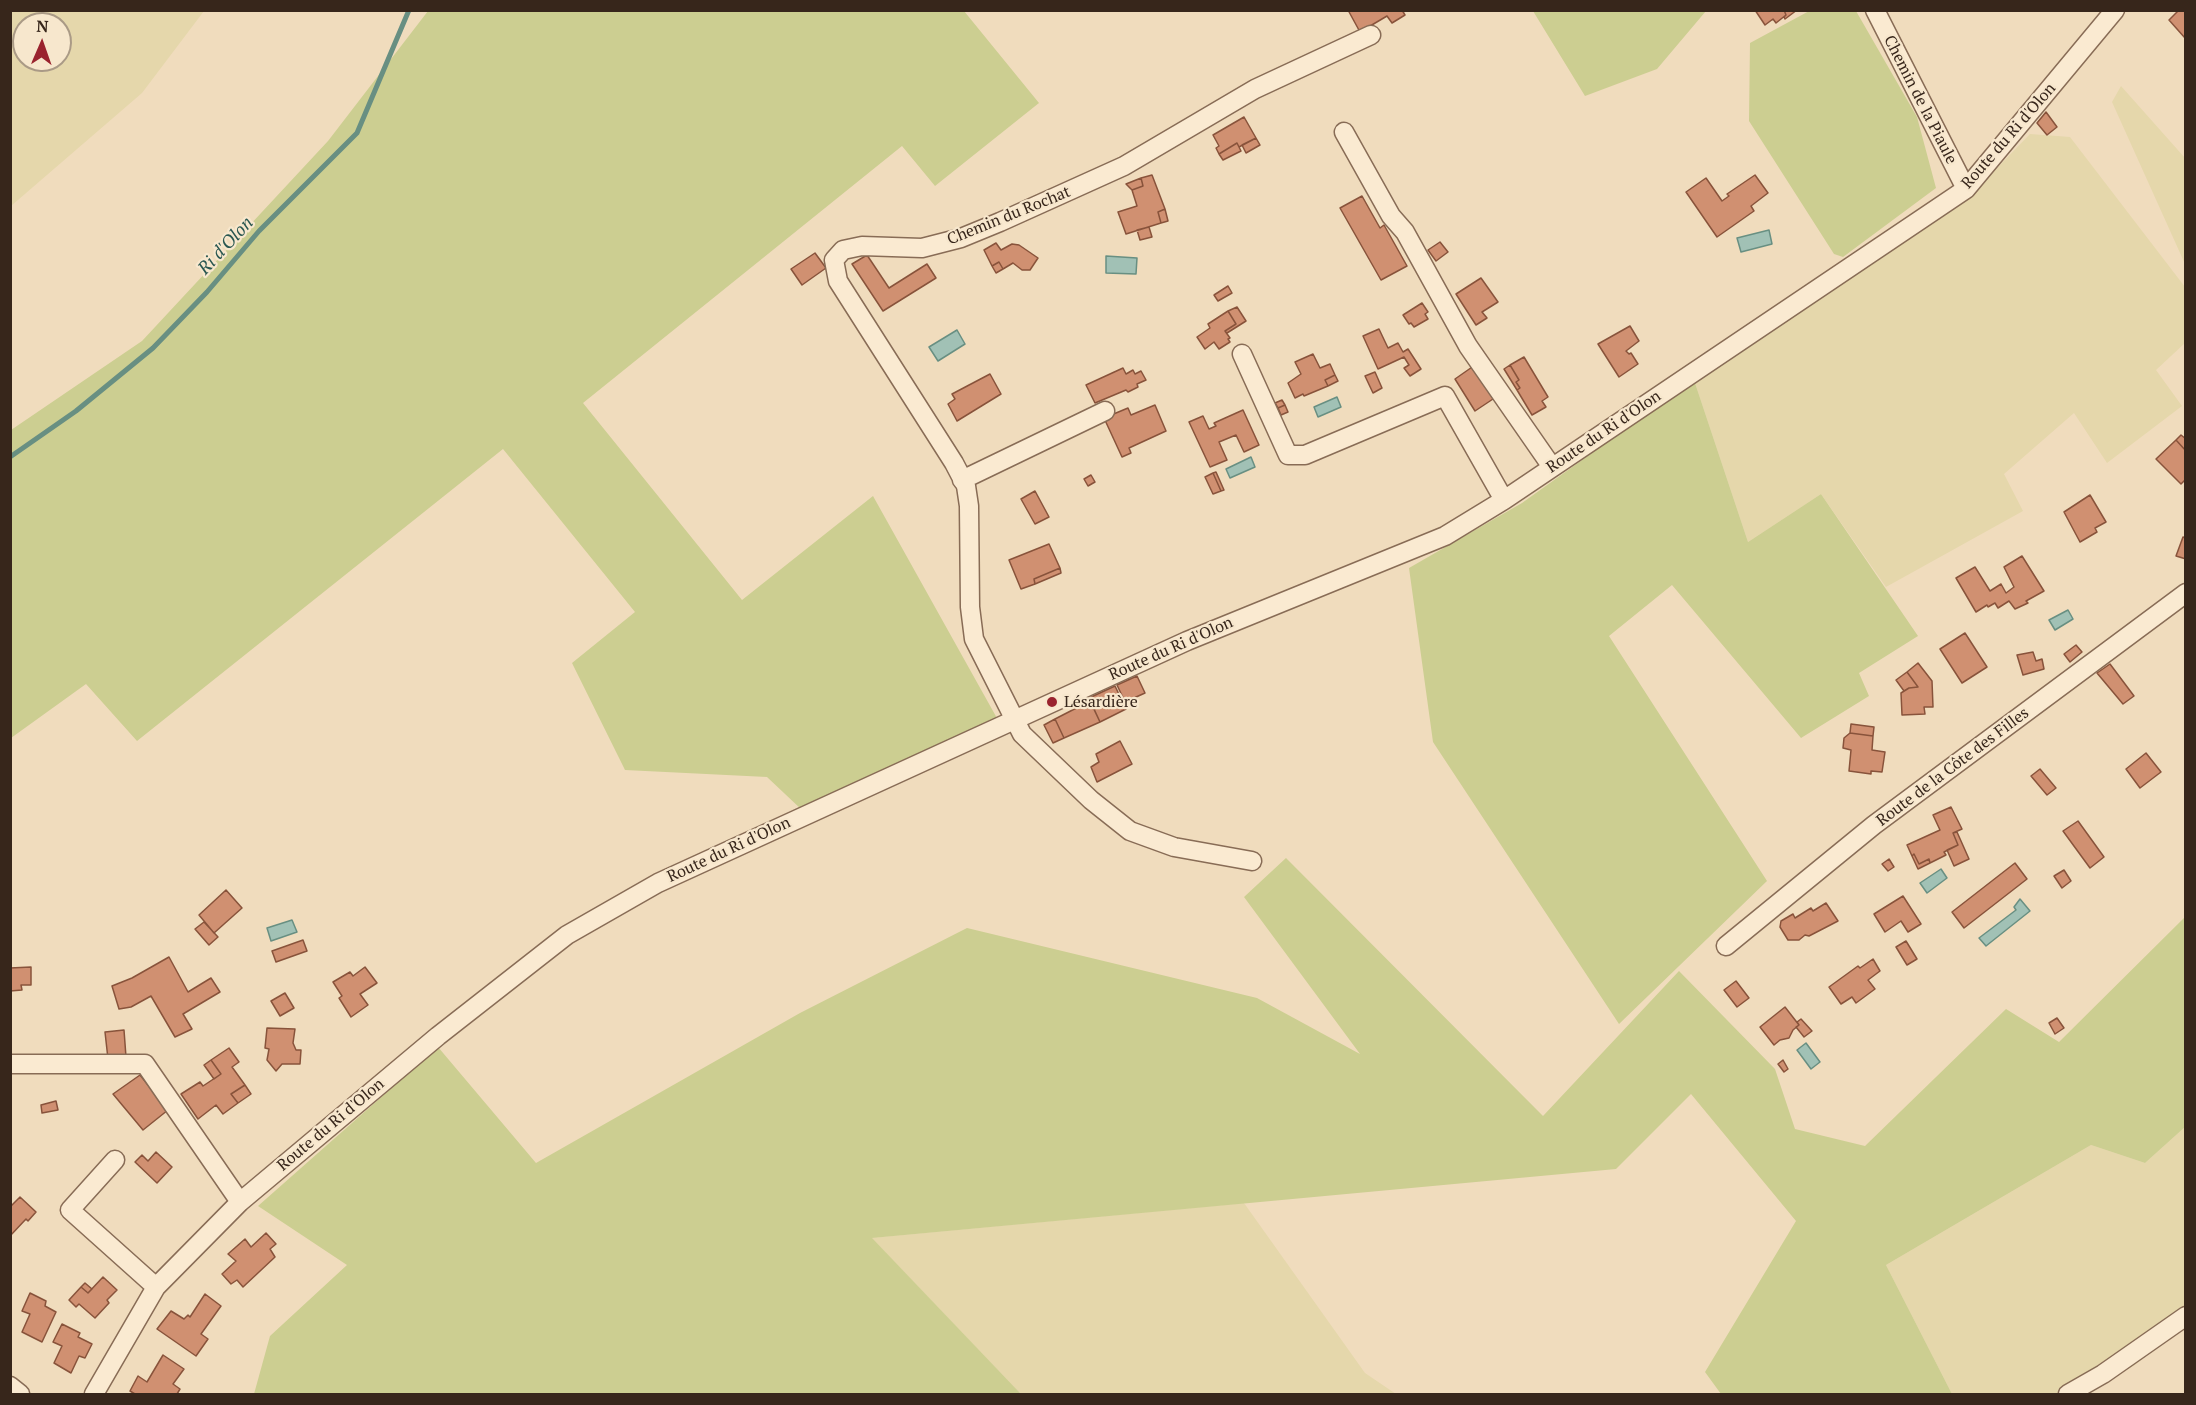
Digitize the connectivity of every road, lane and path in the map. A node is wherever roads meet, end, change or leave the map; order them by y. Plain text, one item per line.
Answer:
1 (1875, 10) edge
2 (2115, 10) edge
3 (1371, 35) dead end
4 (1344, 132) dead end
5 (1966, 189) junction
6 (1242, 354) dead end
7 (1105, 411) dead end
8 (1552, 467) junction
9 (962, 480) junction
10 (1504, 500) junction
11 (2186, 593) edge
12 (1016, 720) junction
13 (1252, 861) dead end
14 (1726, 946) dead end
15 (10, 1064) edge
16 (115, 1160) dead end
17 (240, 1202) junction
18 (156, 1287) junction
19 (2186, 1316) edge
20 (10, 1386) edge
21 (20, 1395) edge
22 (94, 1395) edge
23 (2068, 1395) edge

1 - 5 street, Chemin de la Piaule
2 - 5 street, Route du Ri d'Olon
3 - 9 street, Chemin du Rochat
4 - 8 street
5 - 8 street, Route du Ri d'Olon
6 - 10 street
7 - 9 street
8 - 10 street, Route du Ri d'Olon
9 - 12 street, Chemin du Rochat
10 - 12 street, Route du Ri d'Olon
11 - 14 street, Route de la Côte des Filles
12 - 13 street, Chemin du Rochat
12 - 17 street, Route du Ri d'Olon
15 - 17 street
16 - 18 street
17 - 18 street, Route du Ri d'Olon
18 - 22 street, Route du Ri d'Olon
19 - 23 street
20 - 21 street

